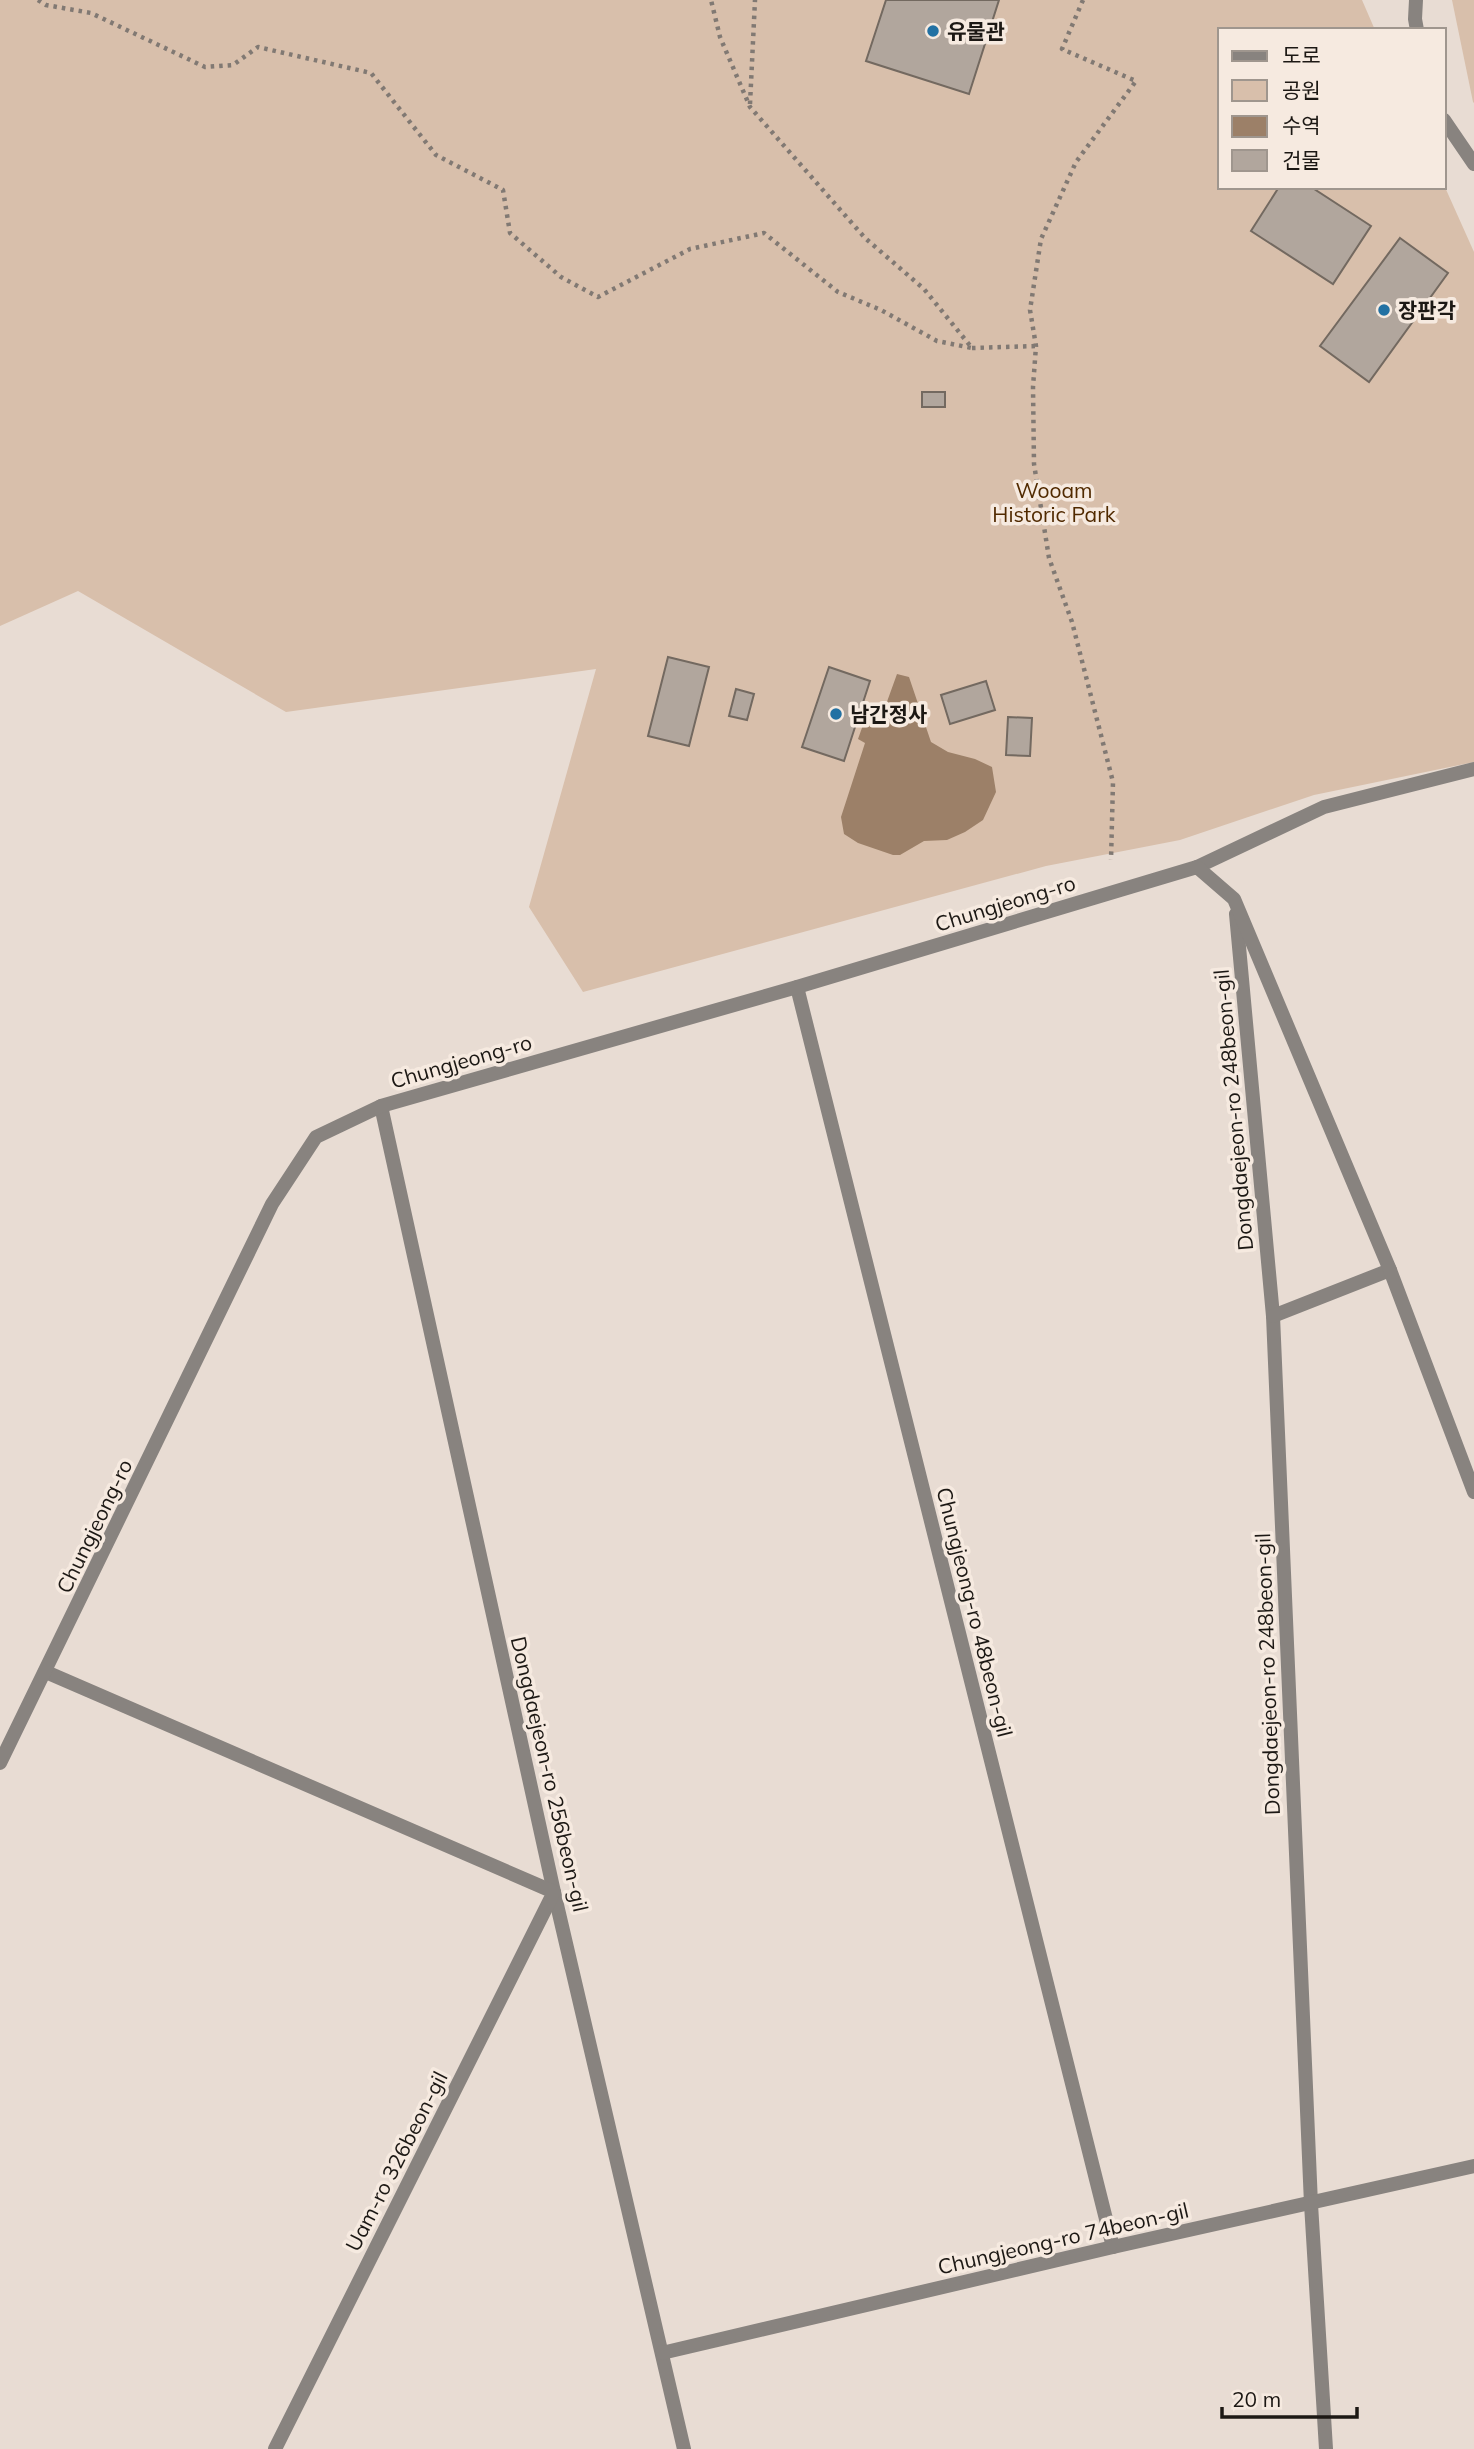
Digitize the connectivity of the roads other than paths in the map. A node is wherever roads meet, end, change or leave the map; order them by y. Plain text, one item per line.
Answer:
1 (1416, 0) edge
2 (1417, 28) edge
3 (1446, 123) edge
4 (1474, 164) edge
5 (1474, 769) edge
6 (1197, 867) junction
7 (1234, 899) junction
8 (797, 988) junction
9 (381, 1106) junction
10 (1391, 1270) junction
11 (1273, 1316) junction
12 (1474, 1492) edge
13 (46, 1672) junction
14 (0, 1763) edge
15 (554, 1892) junction
16 (1474, 2166) edge
17 (1311, 2204) junction
18 (1113, 2247) junction
19 (662, 2353) junction
20 (275, 2449) edge
21 (684, 2449) edge
22 (1326, 2449) edge

1 - 2 street
3 - 4 street
5 - 6 street, Chungjeong-ro
6 - 7 street
6 - 8 street, Chungjeong-ro
7 - 10 street
7 - 11 street, Dongdaejeon-ro 248beon-gil
8 - 9 street, Chungjeong-ro
8 - 18 street, Chungjeong-ro 48beon-gil
9 - 13 street, Chungjeong-ro
9 - 15 street, Dongdaejeon-ro 256beon-gil
10 - 11 street
10 - 12 street
11 - 17 street, Dongdaejeon-ro 248beon-gil
13 - 14 street, Chungjeong-ro
13 - 15 street
15 - 19 street, Dongdaejeon-ro 256beon-gil
15 - 20 street, Uam-ro 326beon-gil
16 - 17 street, Chungjeong-ro 74beon-gil
17 - 18 street, Chungjeong-ro 74beon-gil
17 - 22 street, Dongdaejeon-ro 248beon-gil
18 - 19 street, Chungjeong-ro 74beon-gil
19 - 21 street, Dongdaejeon-ro 256beon-gil

